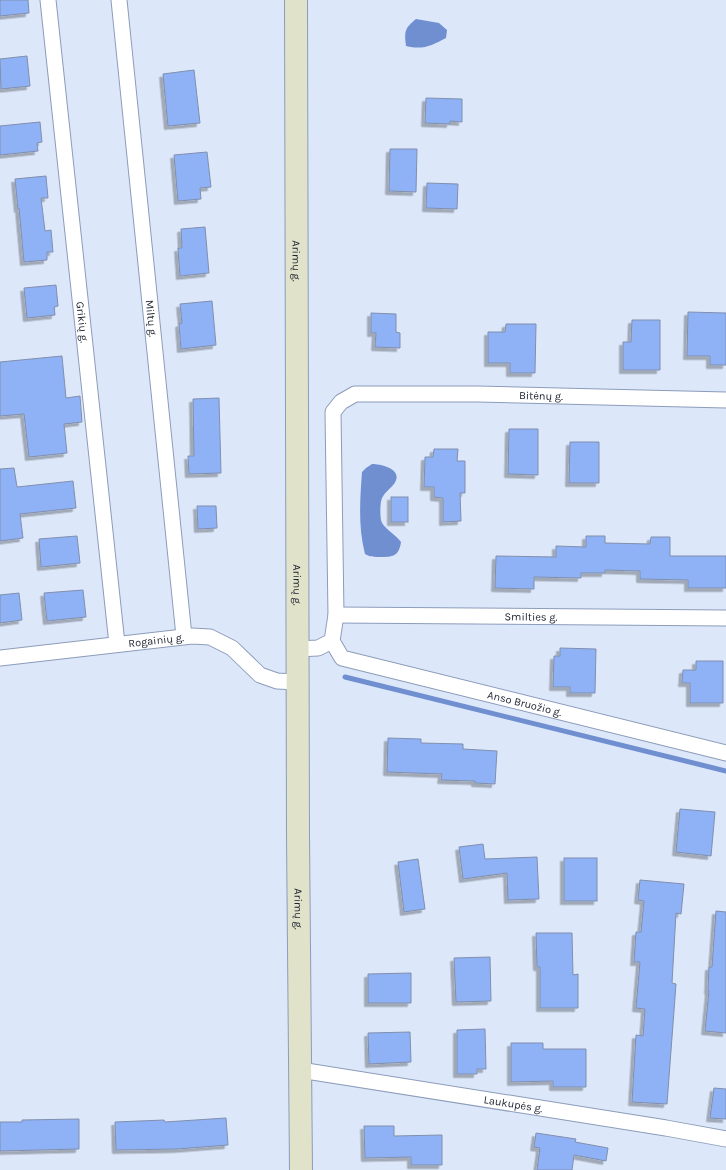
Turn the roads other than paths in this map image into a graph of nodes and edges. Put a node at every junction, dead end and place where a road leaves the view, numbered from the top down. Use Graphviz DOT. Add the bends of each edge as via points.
graph roads {
  1 [pos="48,0"];
  2 [pos="119,0"];
  3 [pos="296,0"];
  4 [pos="726,400"];
  5 [pos="336,615"];
  6 [pos="726,618"];
  7 [pos="184,636"];
  8 [pos="332,641"];
  9 [pos="117,644"];
  10 [pos="297,649"];
  11 [pos="0,658"];
  12 [pos="297,682"];
  13 [pos="726,753"];
  14 [pos="300,1070"];
  15 [pos="726,1139"];
  16 [pos="301,1170"];
  1 -- 9 [label="street, Grikių g."];
  2 -- 7 [label="street, Miltų g."];
  3 -- 10 [label="main road, Arimų g."];
  4 -- 5 [label="street, Bitėnų g." via="355,394 341,402 333,412"];
  5 -- 6 [label="street, Smilties g."];
  5 -- 8 [label="street"];
  7 -- 9 [label="street, Rogainių g."];
  7 -- 12 [label="street, Rogainių g." via="210,637 232,648 260,675 277,682"];
  8 -- 10 [label="street" via="318,648"];
  8 -- 13 [label="street, Anso Bruožio g." via="342,658"];
  9 -- 11 [label="street, Rogainių g."];
  10 -- 12 [label="main road, Arimų g."];
  12 -- 14 [label="main road, Arimų g."];
  14 -- 15 [label="street, Laukupės g."];
  14 -- 16 [label="main road, Arimų g."];
}
